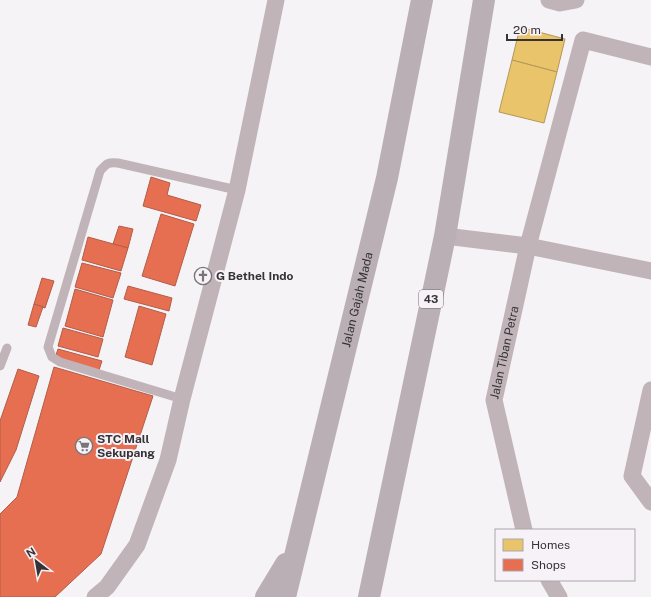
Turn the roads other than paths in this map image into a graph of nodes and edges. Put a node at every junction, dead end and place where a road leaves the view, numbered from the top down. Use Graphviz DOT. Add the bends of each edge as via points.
graph roads {
  1 [pos="276,0"];
  2 [pos="422,0"];
  3 [pos="484,0"];
  4 [pos="549,0"];
  5 [pos="576,0"];
  6 [pos="651,57"];
  7 [pos="237,190"];
  8 [pos="444,236"];
  9 [pos="528,246"];
  10 [pos="651,271"];
  11 [pos="7,348"];
  12 [pos="0,366"];
  13 [pos="651,390"];
  14 [pos="182,400"];
  15 [pos="632,476"];
  16 [pos="651,481"];
  17 [pos="651,502"];
  18 [pos="524,529"];
  19 [pos="297,548"];
  20 [pos="377,561"];
  21 [pos="550,581"];
  22 [pos="95,597"];
  23 [pos="266,597"];
  24 [pos="284,597"];
  25 [pos="369,597"];
  26 [pos="382,597"];
  27 [pos="559,597"];
  1 -- 7 [label="street"];
  2 -- 19 [label="highway, Jalan Gajah Mada" via="387,178"];
  3 -- 8 [label="highway, 43"];
  4 -- 5 [label="street" via="560,3"];
  6 -- 9 [label="street, Jalan Tiban Petra" via="583,40"];
  7 -- 14 [label="street"];
  7 -- 14 [label="lane" via="118,163 105,165 100,171 48,347 52,357 60,362"];
  8 -- 9 [label="street"];
  8 -- 20 [label="highway, 43"];
  9 -- 10 [label="street"];
  9 -- 18 [label="street, Jalan Tiban Petra" via="494,400"];
  11 -- 12 [label="lane"];
  13 -- 15 [label="street"];
  14 -- 22 [label="street" via="168,460 137,546 107,587"];
  15 -- 16 [label="street"];
  15 -- 17 [label="street"];
  19 -- 23 [label="highway"];
  19 -- 24 [label="highway, Jalan Gajah Mada"];
  20 -- 25 [label="highway, 43"];
  20 -- 26 [label="highway"];
  21 -- 27 [label="street"];
}
